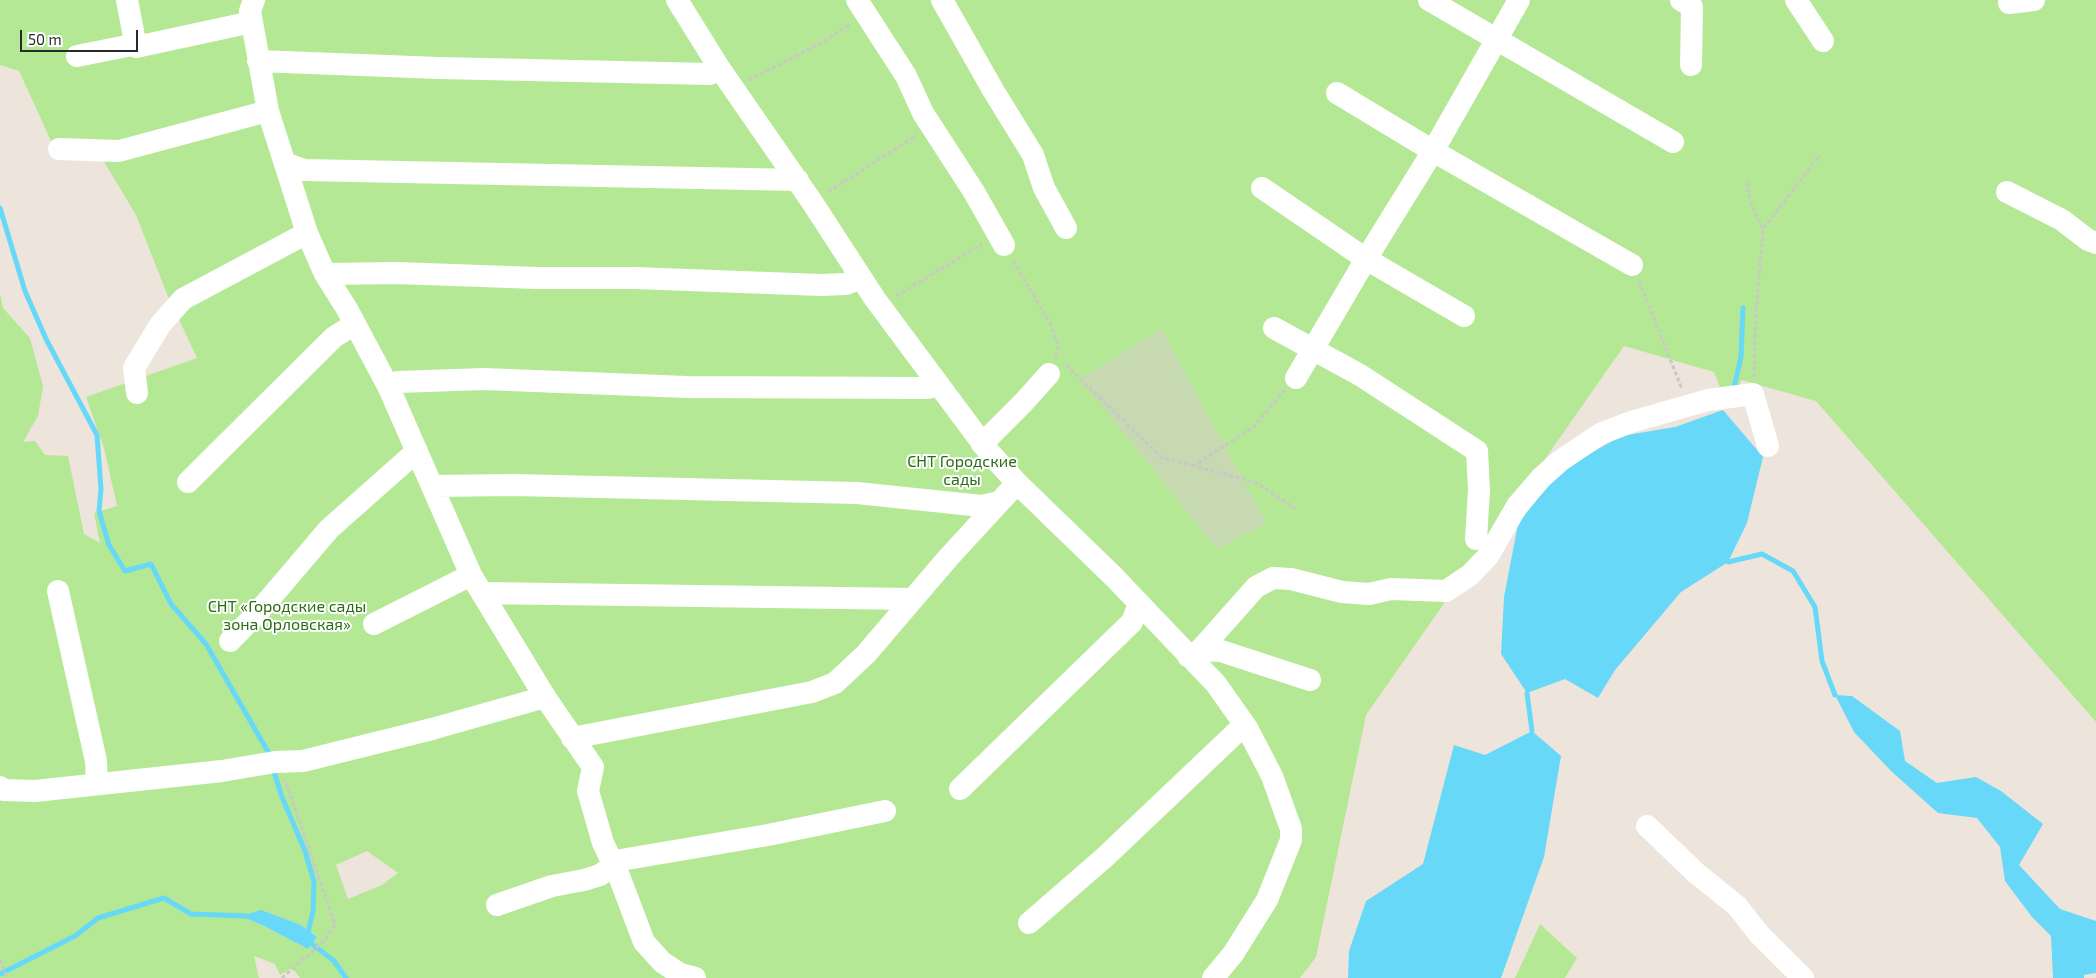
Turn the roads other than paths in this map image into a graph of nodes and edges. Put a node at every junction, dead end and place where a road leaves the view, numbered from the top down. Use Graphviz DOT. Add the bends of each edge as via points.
graph roads {
  1 [pos="126,0"];
  2 [pos="677,0"];
  3 [pos="942,0"];
  4 [pos="1429,0"];
  5 [pos="1519,0"];
  6 [pos="1681,0"];
  7 [pos="1796,0"];
  8 [pos="2034,0"];
  9 [pos="2009,3"];
  10 [pos="862,7"];
  11 [pos="253,11"];
  12 [pos="1497,38"];
  13 [pos="1823,41"];
  14 [pos="136,46"];
  15 [pos="76,56"];
  16 [pos="258,61"];
  17 [pos="1691,65"];
  18 [pos="720,69"];
  19 [pos="1337,92"];
  20 [pos="268,111"];
  21 [pos="1672,142"];
  22 [pos="59,149"];
  23 [pos="1433,151"];
  24 [pos="286,163"];
  25 [pos="798,180"];
  26 [pos="1262,188"];
  27 [pos="2007,192"];
  28 [pos="1066,228"];
  29 [pos="307,233"];
  30 [pos="1001,240"];
  31 [pos="2096,243"];
  32 [pos="1366,259"];
  33 [pos="1632,265"];
  34 [pos="325,274"];
  35 [pos="861,278"];
  36 [pos="1464,316"];
  37 [pos="355,324"];
  38 [pos="1274,328"];
  39 [pos="1312,350"];
  40 [pos="1052,364"];
  41 [pos="1296,378"];
  42 [pos="939,385"];
  43 [pos="389,388"];
  44 [pos="136,393"];
  45 [pos="982,444"];
  46 [pos="1768,446"];
  47 [pos="417,451"];
  48 [pos="188,482"];
  49 [pos="1017,483"];
  50 [pos="432,486"];
  51 [pos="999,502"];
  52 [pos="1476,540"];
  53 [pos="477,584"];
  54 [pos="58,591"];
  55 [pos="913,599"];
  56 [pos="1139,604"];
  57 [pos="374,624"];
  58 [pos="230,641"];
  59 [pos="1194,653"];
  60 [pos="1310,680"];
  61 [pos="545,697"];
  62 [pos="1244,725"];
  63 [pos="572,738"];
  64 [pos="97,783"];
  65 [pos="0,788"];
  66 [pos="960,789"];
  67 [pos="885,811"];
  68 [pos="1647,826"];
  69 [pos="614,866"];
  70 [pos="497,905"];
  71 [pos="1029,924"];
  72 [pos="695,978"];
  73 [pos="1213,978"];
  74 [pos="1804,978"];
  1 -- 14 [label="street"];
  2 -- 18 [label="street"];
  3 -- 28 [label="street" via="1033,156 1044,188"];
  4 -- 12 [label="street"];
  5 -- 12 [label="street"];
  6 -- 17 [label="street" via="1692,7"];
  7 -- 13 [label="street"];
  8 -- 9 [label="street"];
  10 -- 30 [label="street"];
  11 -- 14 [label="street"];
  11 -- 16 [label="street"];
  12 -- 21 [label="street"];
  12 -- 23 [label="street"];
  14 -- 15 [label="street"];
  16 -- 18 [label="street" via="700,74"];
  16 -- 20 [label="street"];
  18 -- 25 [label="street"];
  19 -- 23 [label="street"];
  20 -- 22 [label="street" via="119,151"];
  20 -- 24 [label="street"];
  23 -- 32 [label="street"];
  23 -- 33 [label="street"];
  24 -- 25 [label="street" via="304,170"];
  24 -- 29 [label="street"];
  25 -- 35 [label="street"];
  26 -- 32 [label="street"];
  27 -- 31 [label="street" via="2062,220"];
  29 -- 34 [label="street"];
  29 -- 44 [label="street" via="183,299 160,325 134,368"];
  32 -- 36 [label="street"];
  32 -- 39 [label="street"];
  34 -- 35 [label="street" via="635,278 821,285 846,284"];
  34 -- 37 [label="street"];
  35 -- 42 [label="street"];
  37 -- 43 [label="street"];
  37 -- 48 [label="street" via="334,338"];
  38 -- 39 [label="street"];
  39 -- 41 [label="street"];
  39 -- 52 [label="street" via="1360,375 1477,451"];
  40 -- 45 [label="street" via="1023,403"];
  42 -- 43 [label="street" via="928,388 725,388 484,379 398,382"];
  42 -- 45 [label="street"];
  43 -- 47 [label="street"];
  45 -- 49 [label="street"];
  46 -- 59 [label="street" via="1753,394 1708,400 1631,422 1600,434 1541,478 1517,506 1488,556 1470,575 1446,591 1391,589 1369,594 1342,592 1291,579 1272,578 1256,587"];
  47 -- 50 [label="street"];
  47 -- 58 [label="street" via="329,528"];
  49 -- 51 [label="street"];
  49 -- 56 [label="street"];
  50 -- 51 [label="street" via="857,493 982,506"];
  50 -- 53 [label="street"];
  51 -- 55 [label="street"];
  53 -- 55 [label="street"];
  53 -- 57 [label="street"];
  53 -- 61 [label="street"];
  54 -- 64 [label="street" via="96,761"];
  55 -- 63 [label="street" via="866,654 835,683 812,692"];
  56 -- 59 [label="street"];
  56 -- 66 [label="street" via="1132,622"];
  59 -- 60 [label="street" via="1221,651"];
  59 -- 62 [label="street"];
  61 -- 63 [label="street"];
  61 -- 64 [label="street" via="312,759"];
  62 -- 71 [label="street"];
  62 -- 73 [label="street" via="1272,776 1291,829 1291,840 1268,900 1234,954"];
  63 -- 69 [label="street" via="593,768 588,791 603,843"];
  64 -- 65 [label="street" via="35,791"];
  67 -- 69 [label="street" via="621,860"];
  68 -- 74 [label="street" via="1696,873 1737,906 1759,934"];
  69 -- 70 [label="street" via="600,875 552,886"];
  69 -- 72 [label="street" via="644,942 662,962 680,974"];
}
